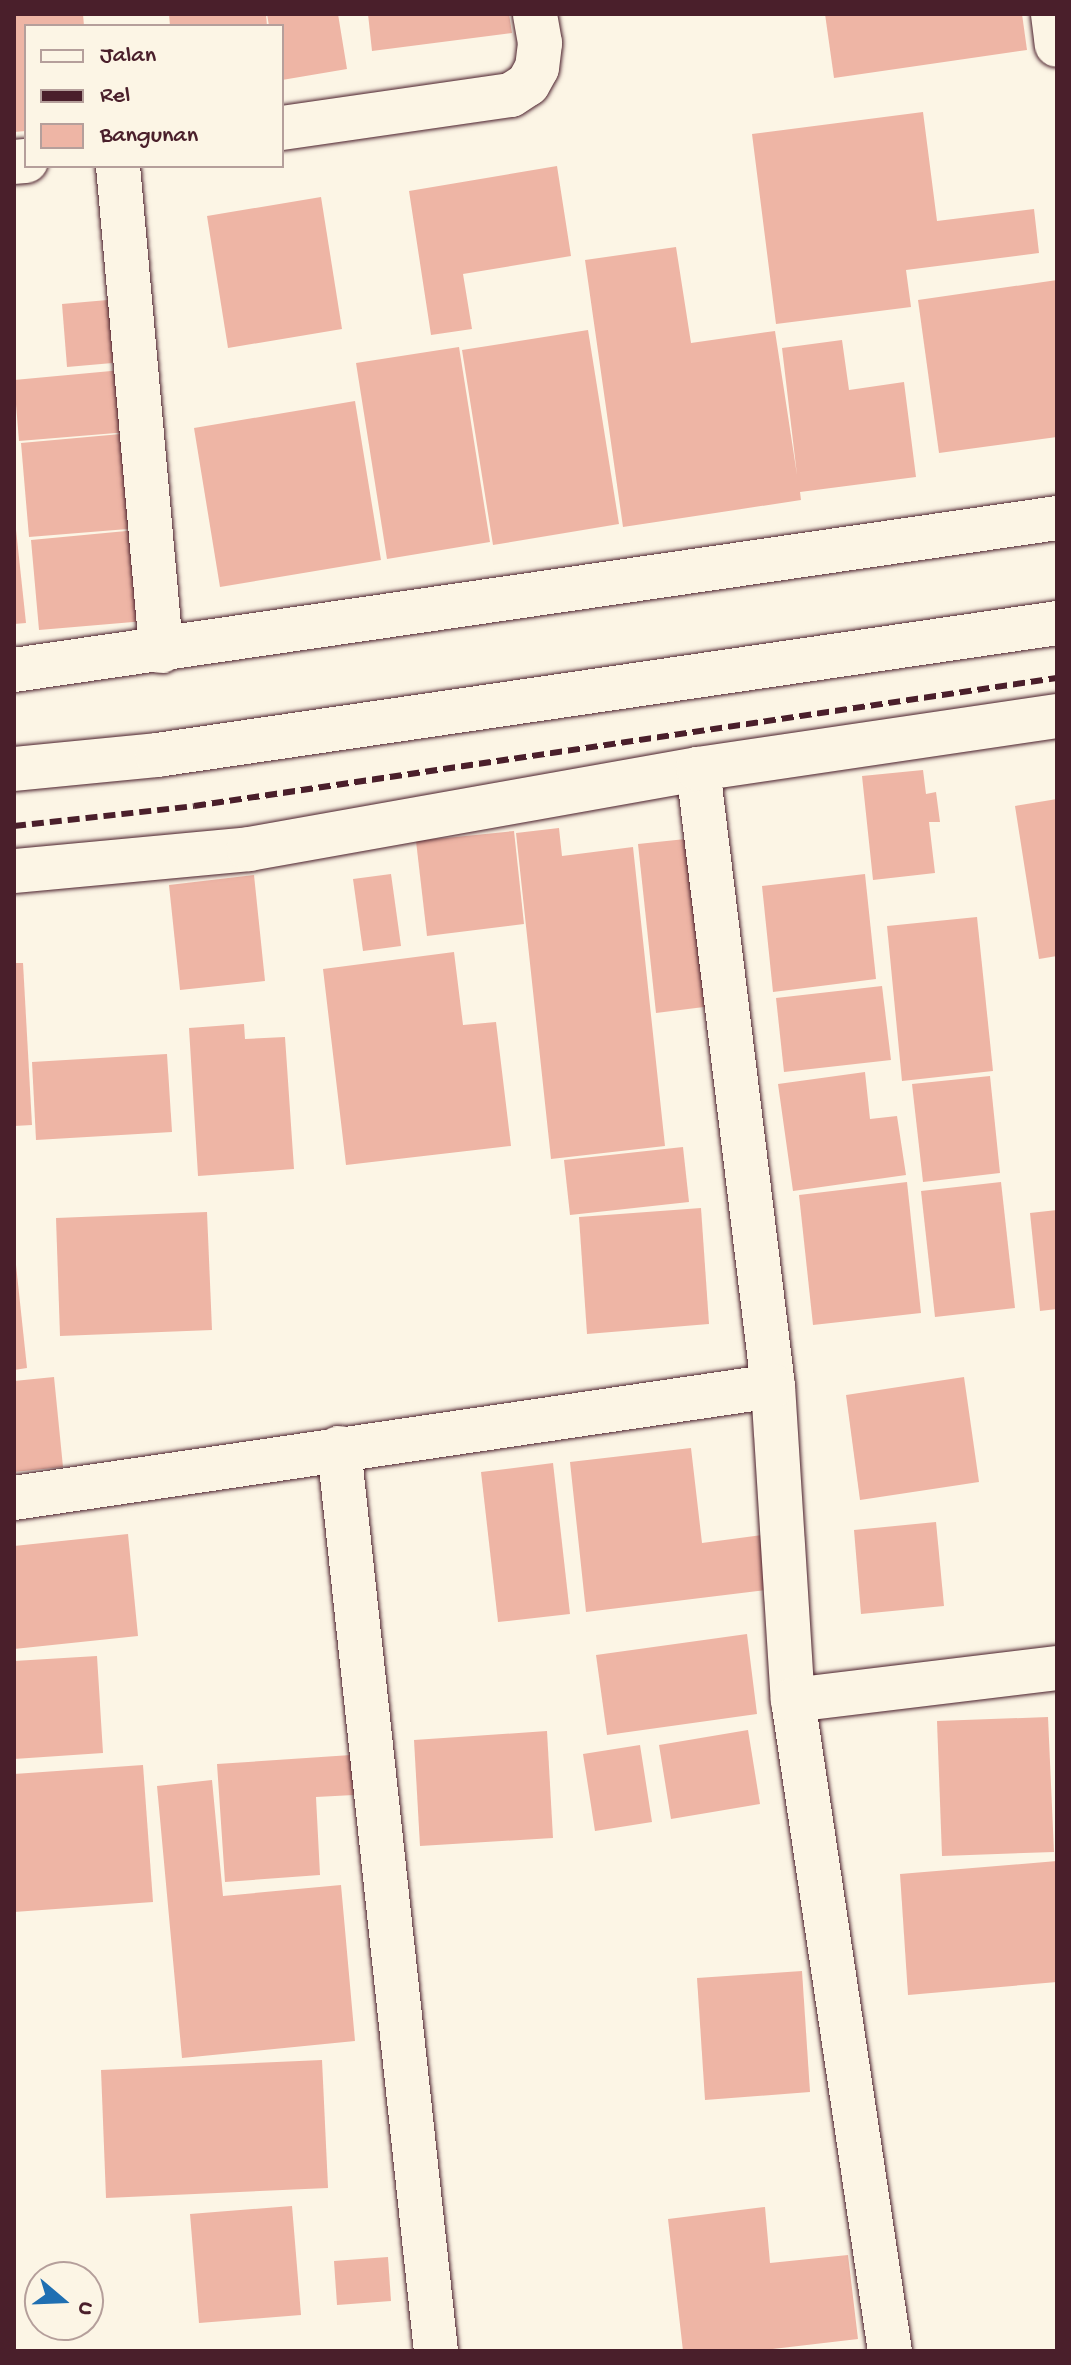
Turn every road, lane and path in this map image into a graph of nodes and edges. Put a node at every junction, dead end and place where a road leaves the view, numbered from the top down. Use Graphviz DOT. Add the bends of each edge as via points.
graph roads {
  1 [pos="535,14"];
  2 [pos="1053,14"];
  3 [pos="1057,45"];
  4 [pos="284,128"];
  5 [pos="118,168"];
  6 [pos="1057,518"];
  7 [pos="1057,623"];
  8 [pos="161,651"];
  9 [pos="14,670"];
  10 [pos="1057,716"];
  11 [pos="14,769"];
  12 [pos="698,769"];
  13 [pos="14,871"];
  14 [pos="773,1386"];
  15 [pos="339,1448"];
  16 [pos="14,1498"];
  17 [pos="1057,1668"];
  18 [pos="793,1700"];
  19 [pos="436,2351"];
  20 [pos="890,2351"];
  1 -- 4 [label="main road" via="537,68 528,84 511,95"];
  2 -- 3 [label="main road"];
  5 -- 8 [label="main road"];
  6 -- 8 [label="main road"];
  7 -- 11 [label="main road" via="157,755"];
  8 -- 9 [label="main road"];
  10 -- 12 [label="main road"];
  12 -- 13 [label="main road" via="249,849"];
  12 -- 14 [label="main road"];
  14 -- 15 [label="main road"];
  14 -- 18 [label="main road"];
  15 -- 16 [label="main road"];
  15 -- 19 [label="main road"];
  17 -- 18 [label="main road"];
  18 -- 20 [label="main road"];
}
